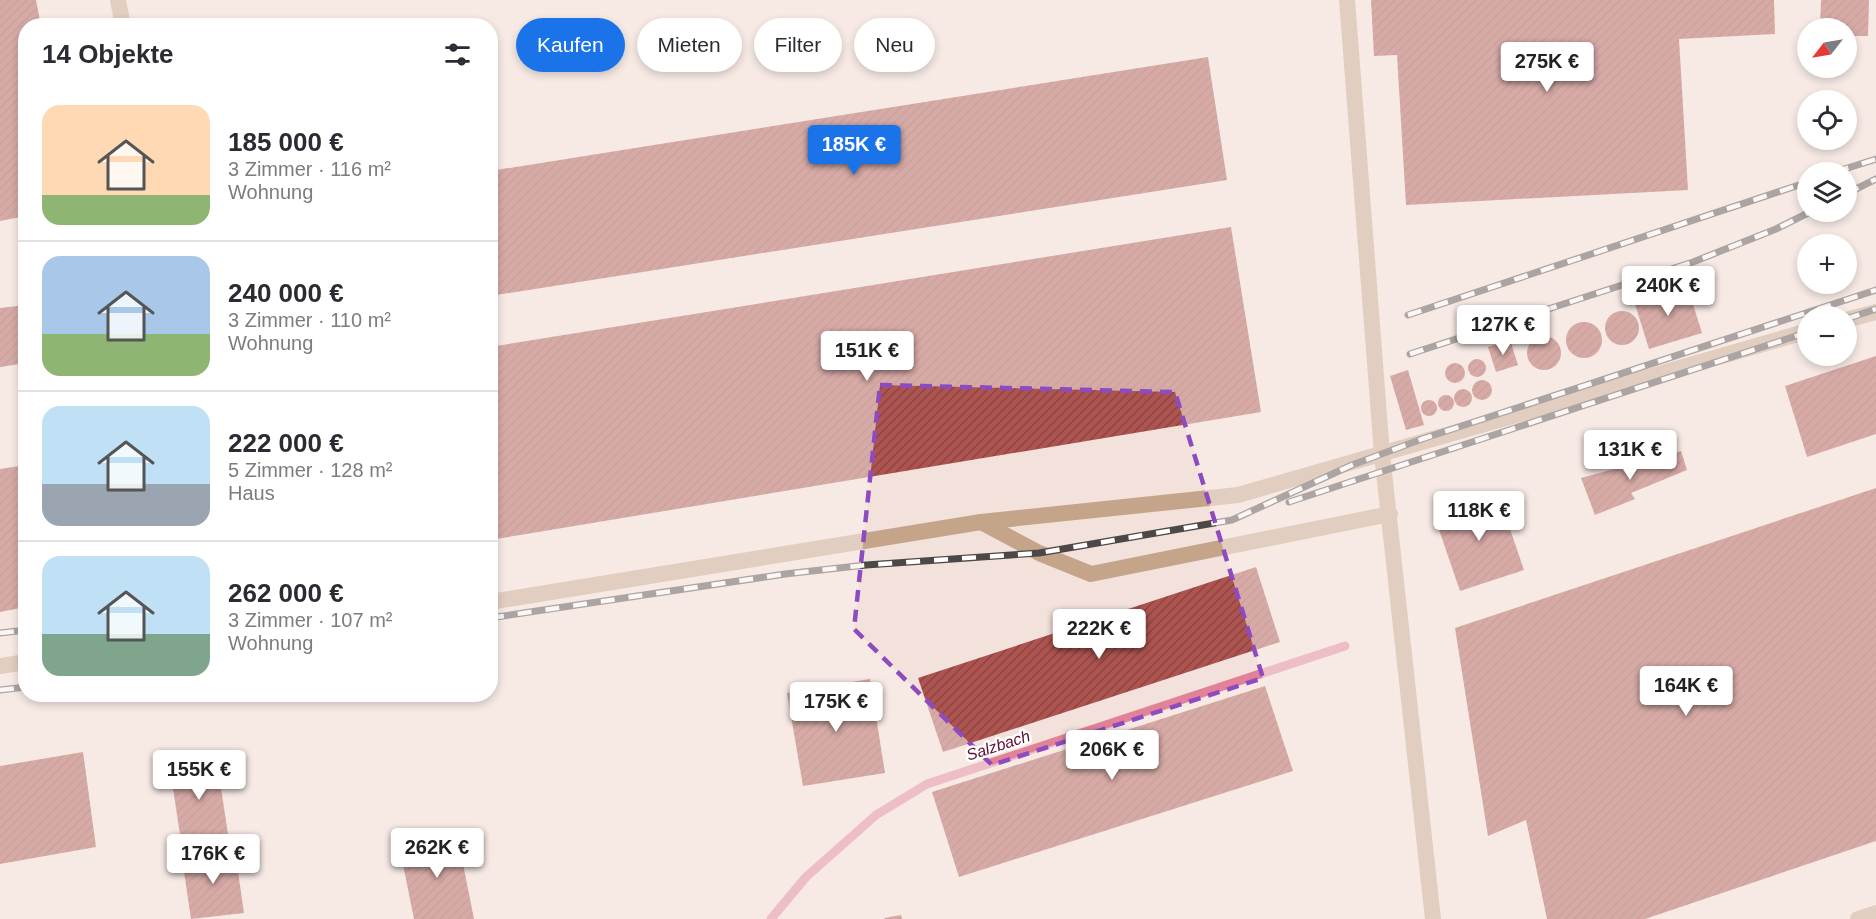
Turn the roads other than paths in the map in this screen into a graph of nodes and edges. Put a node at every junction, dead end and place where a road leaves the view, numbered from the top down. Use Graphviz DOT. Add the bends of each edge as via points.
graph roads {
  1 [pos="118,0"];
  2 [pos="1347,0"];
  3 [pos="121,18"];
  4 [pos="1876,312"];
  5 [pos="1857,318"];
  6 [pos="1797,335"];
  7 [pos="1382,454"];
  8 [pos="1389,514"];
  9 [pos="981,522"];
  10 [pos="498,601"];
  11 [pos="18,663"];
  12 [pos="0,666"];
  13 [pos="1876,913"];
  14 [pos="1433,919"];
  15 [pos="1858,919"];
  1 -- 3 [label="lane"];
  2 -- 7 [label="lane"];
  4 -- 5 [label="lane"];
  6 -- 7 [label="lane"];
  7 -- 8 [label="lane"];
  7 -- 9 [label="lane" via="1238,495"];
  8 -- 9 [label="lane" via="1091,574 1039,553"];
  8 -- 14 [label="lane"];
  9 -- 10 [label="lane"];
  11 -- 12 [label="lane"];
  13 -- 15 [label="lane"];
}
